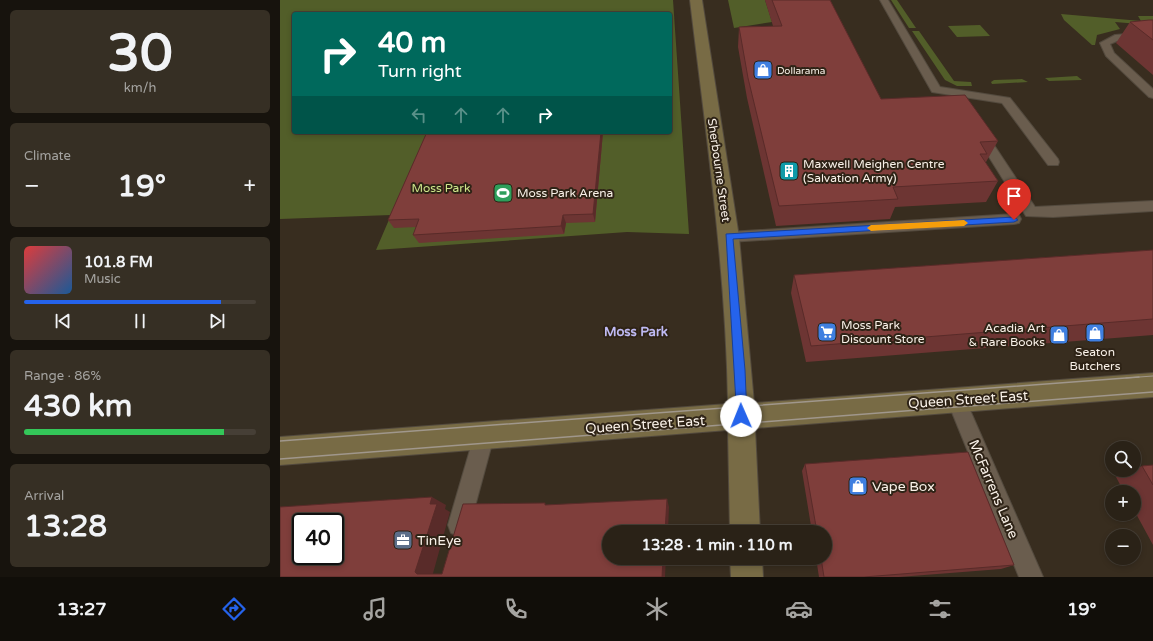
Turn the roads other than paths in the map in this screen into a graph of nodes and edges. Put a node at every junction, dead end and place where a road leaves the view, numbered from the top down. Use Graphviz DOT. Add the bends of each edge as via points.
graph roads {
  1 [pos="696,0"];
  2 [pos="884,0"];
  3 [pos="1153,35"];
  4 [pos="1153,95"];
  5 [pos="972,122"];
  6 [pos="1053,162"];
  7 [pos="1153,206"];
  8 [pos="1014,220"];
  9 [pos="729,237"];
  10 [pos="1153,385"];
  11 [pos="956,400"];
  12 [pos="741,416"];
  13 [pos="484,436"];
  14 [pos="280,451"];
  15 [pos="745,525"];
  16 [pos="453,547"];
  17 [pos="746,565"];
  18 [pos="747,577"];
  19 [pos="1031,577"];
  1 -- 9 [label="street, Sherbourne Street"];
  2 -- 6 [label="lane" via="936,90 1006,100"];
  3 -- 4 [label="lane" via="1115,38 1105,43 1110,54"];
  5 -- 7 [label="lane" via="1031,212"];
  8 -- 9 [label="lane"];
  9 -- 12 [label="street, Sherbourne Street" via="740,370"];
  10 -- 11 [label="street, Queen Street East"];
  11 -- 12 [label="street, Queen Street East"];
  11 -- 19 [label="lane, McFarrens Lane"];
  12 -- 13 [label="street, Queen Street East"];
  12 -- 15 [label="street, Sherbourne Street"];
  13 -- 14 [label="street, Queen Street East"];
  13 -- 16 [label="lane"];
  17 -- 18 [label="street"];
}
